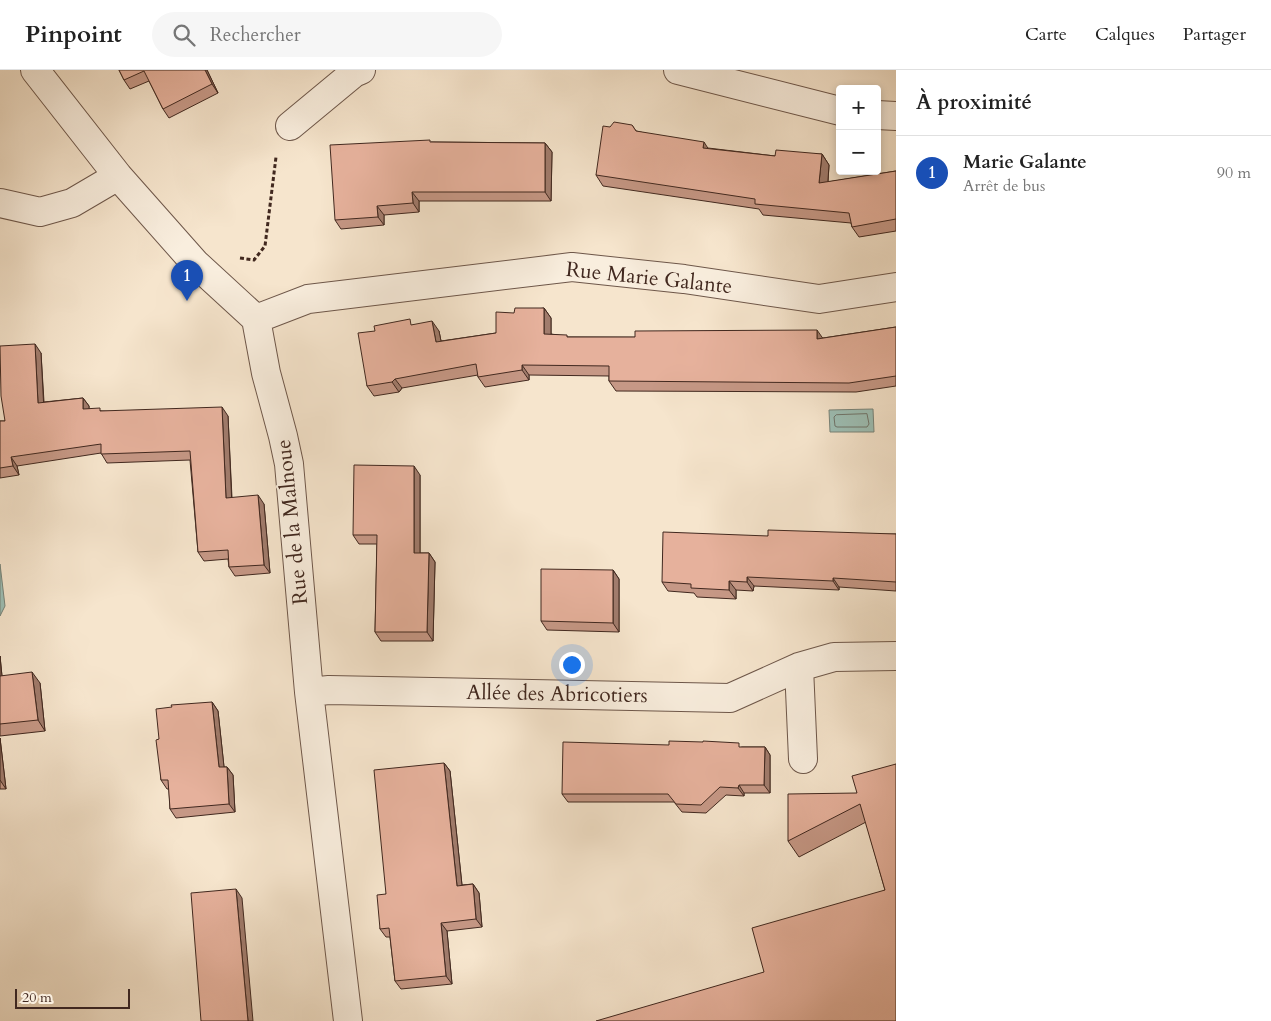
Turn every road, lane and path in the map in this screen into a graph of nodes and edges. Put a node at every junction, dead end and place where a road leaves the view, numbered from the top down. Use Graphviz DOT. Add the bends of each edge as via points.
graph roads {
  1 [pos="34,70"];
  2 [pos="360,70"];
  3 [pos="678,70"];
  4 [pos="836,110"];
  5 [pos="881,115"];
  6 [pos="896,116"];
  7 [pos="290,126"];
  8 [pos="118,176"];
  9 [pos="0,203"];
  10 [pos="195,263"];
  11 [pos="896,287"];
  12 [pos="256,318"];
  13 [pos="896,656"];
  14 [pos="799,667"];
  15 [pos="309,692"];
  16 [pos="803,759"];
  17 [pos="348,1021"];
  1 -- 8 [label="street"];
  2 -- 7 [label="street"];
  3 -- 4 [label="street"];
  5 -- 6 [label="street"];
  7 -- 10 [label="path" via="275,160 265,246 254,260 237,257 216,247"];
  8 -- 9 [label="street" via="72,204 40,212"];
  8 -- 10 [label="street"];
  10 -- 12 [label="street"];
  11 -- 12 [label="street, Rue Marie Galante" via="819,299 572,267 308,299"];
  12 -- 15 [label="street, Rue de la Malnoue" via="289,464"];
  13 -- 14 [label="street, Allée des Abricotiers" via="834,657"];
  14 -- 15 [label="street, Allée des Abricotiers" via="730,698"];
  14 -- 16 [label="street"];
  15 -- 17 [label="street, Rue de la Malnoue"];
}
